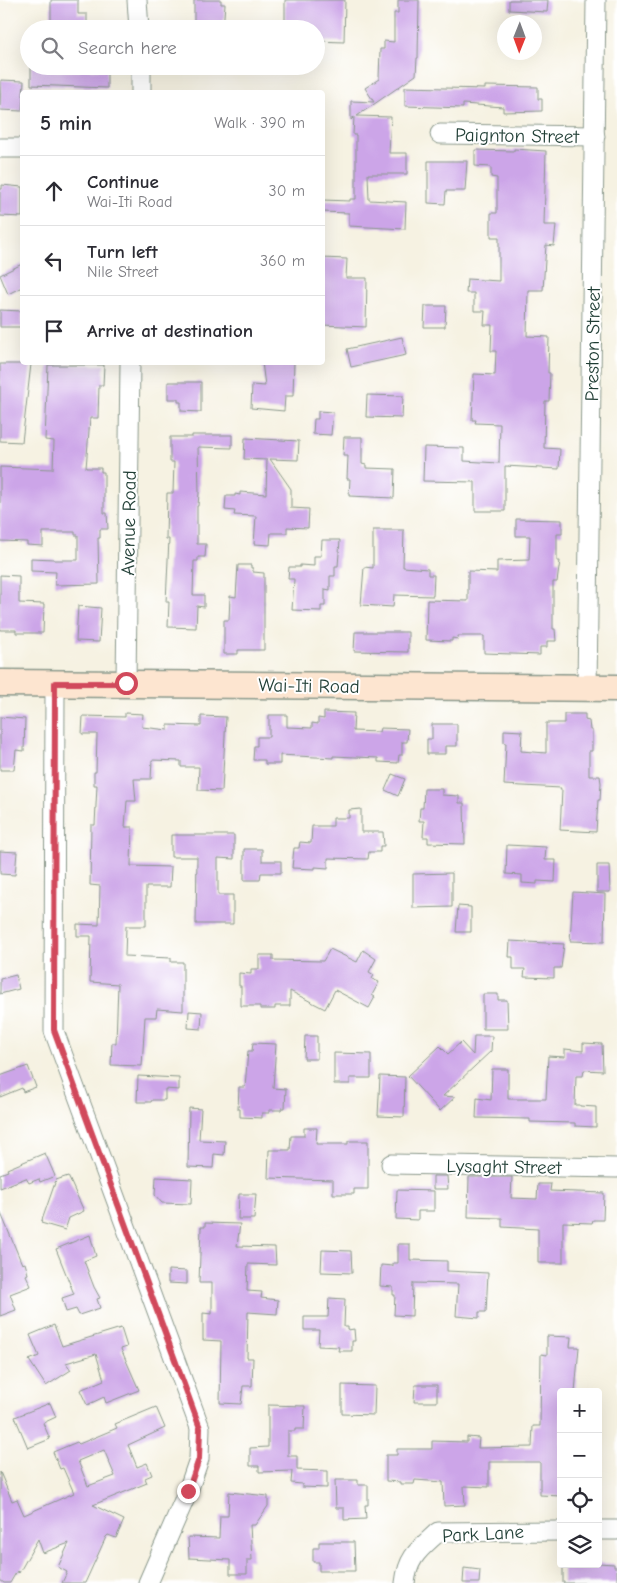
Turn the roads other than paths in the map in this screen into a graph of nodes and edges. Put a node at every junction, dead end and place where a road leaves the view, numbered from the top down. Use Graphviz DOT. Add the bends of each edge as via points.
graph roads {
  1 [pos="137,0"];
  2 [pos="596,0"];
  3 [pos="138,20"];
  4 [pos="141,75"];
  5 [pos="141,90"];
  6 [pos="440,134"];
  7 [pos="595,136"];
  8 [pos="0,148"];
  9 [pos="20,148"];
  10 [pos="130,365"];
  11 [pos="0,683"];
  12 [pos="55,683"];
  13 [pos="126,683"];
  14 [pos="588,688"];
  15 [pos="617,688"];
  16 [pos="391,1164"];
  17 [pos="617,1168"];
  18 [pos="602,1530"];
  19 [pos="617,1530"];
  20 [pos="557,1531"];
  21 [pos="148,1583"];
  22 [pos="405,1583"];
  1 -- 3 [label="street"];
  2 -- 7 [label="street, Preston Street"];
  4 -- 5 [label="street"];
  6 -- 7 [label="street, Paignton Street"];
  7 -- 14 [label="street, Preston Street"];
  8 -- 9 [label="street"];
  10 -- 13 [label="street, Avenue Road"];
  11 -- 12 [label="main road, Wai-Iti Road"];
  12 -- 13 [label="main road, Wai-Iti Road"];
  12 -- 21 [label="street" via="54,1030 200,1428 199,1459"];
  13 -- 14 [label="main road, Wai-Iti Road"];
  14 -- 15 [label="main road, Wai-Iti Road"];
  16 -- 17 [label="street, Lysaght Street"];
  18 -- 19 [label="street"];
  20 -- 22 [label="street, Park Lane" via="438,1532 412,1557"];
}
